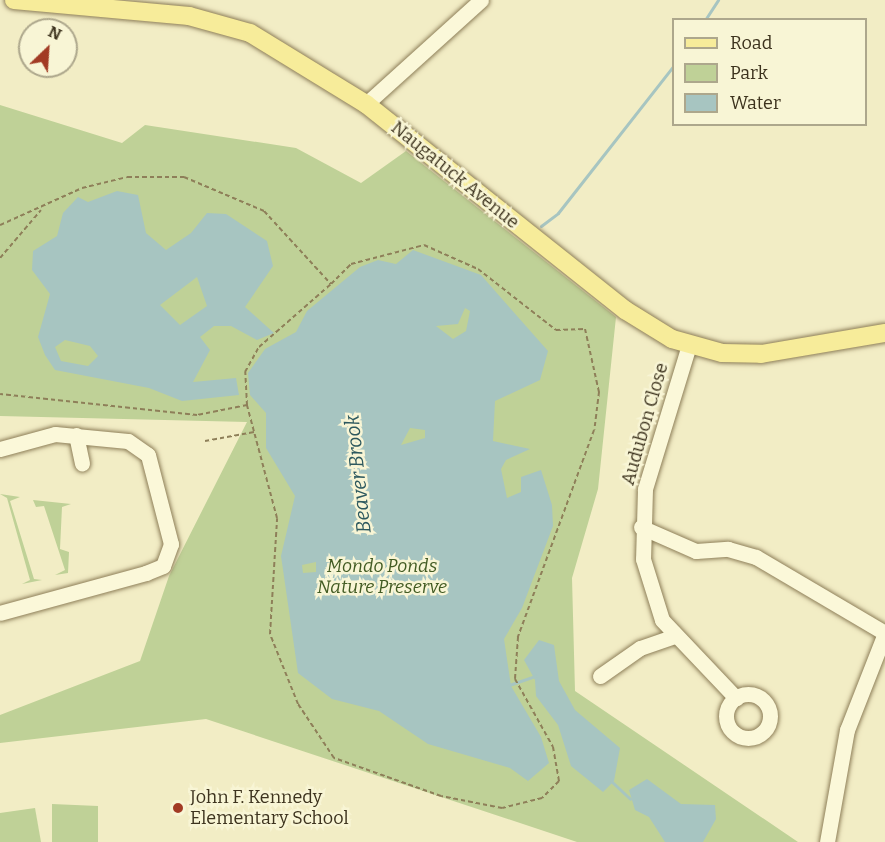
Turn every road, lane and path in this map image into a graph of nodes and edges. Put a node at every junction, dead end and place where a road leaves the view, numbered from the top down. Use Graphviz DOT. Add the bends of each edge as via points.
graph roads {
  1 [pos="14,0"];
  2 [pos="481,0"];
  3 [pos="60,4"];
  4 [pos="366,104"];
  5 [pos="41,210"];
  6 [pos="0,225"];
  7 [pos="0,258"];
  8 [pos="331,284"];
  9 [pos="885,333"];
  10 [pos="689,345"];
  11 [pos="0,394"];
  12 [pos="247,405"];
  13 [pos="254,432"];
  14 [pos="76,435"];
  15 [pos="205,441"];
  16 [pos="0,449"];
  17 [pos="82,463"];
  18 [pos="641,527"];
  19 [pos="0,613"];
  20 [pos="885,633"];
  21 [pos="674,636"];
  22 [pos="600,676"];
  23 [pos="736,698"];
  24 [pos="827,842"];
  1 -- 3 [label="main road, Naugatuck Avenue"];
  2 -- 4 [label="street"];
  3 -- 4 [label="main road, Naugatuck Avenue" via="227,24 296,57"];
  4 -- 10 [label="main road, Naugatuck Avenue" via="625,310"];
  5 -- 6 [label="path" via="12,217"];
  5 -- 7 [label="path"];
  5 -- 8 [label="path" via="56,196 127,177 184,177 264,211"];
  8 -- 12 [label="path" via="259,347 245,372"];
  8 -- 13 [label="path" via="351,264 424,245 477,269 556,330 585,329 591,339 599,392 594,430 518,638 514,679 553,747 559,781 542,798 492,806 441,796 334,758 298,704 270,634 277,518"];
  9 -- 10 [label="main road, Naugatuck Avenue" via="761,354"];
  10 -- 18 [label="street, Audubon Close" via="649,472"];
  11 -- 12 [label="path" via="197,415"];
  12 -- 13 [label="path"];
  13 -- 15 [label="path"];
  14 -- 16 [label="street" via="55,434"];
  14 -- 17 [label="street"];
  14 -- 19 [label="street" via="117,437 148,455 171,544 168,556 163,566 146,573"];
  18 -- 20 [label="street" via="696,551 728,549 756,557"];
  18 -- 21 [label="street, Audubon Close" via="653,604"];
  20 -- 24 [label="street" via="847,730"];
  21 -- 22 [label="street" via="640,648"];
  21 -- 23 [label="street, Audubon Close"];
}
